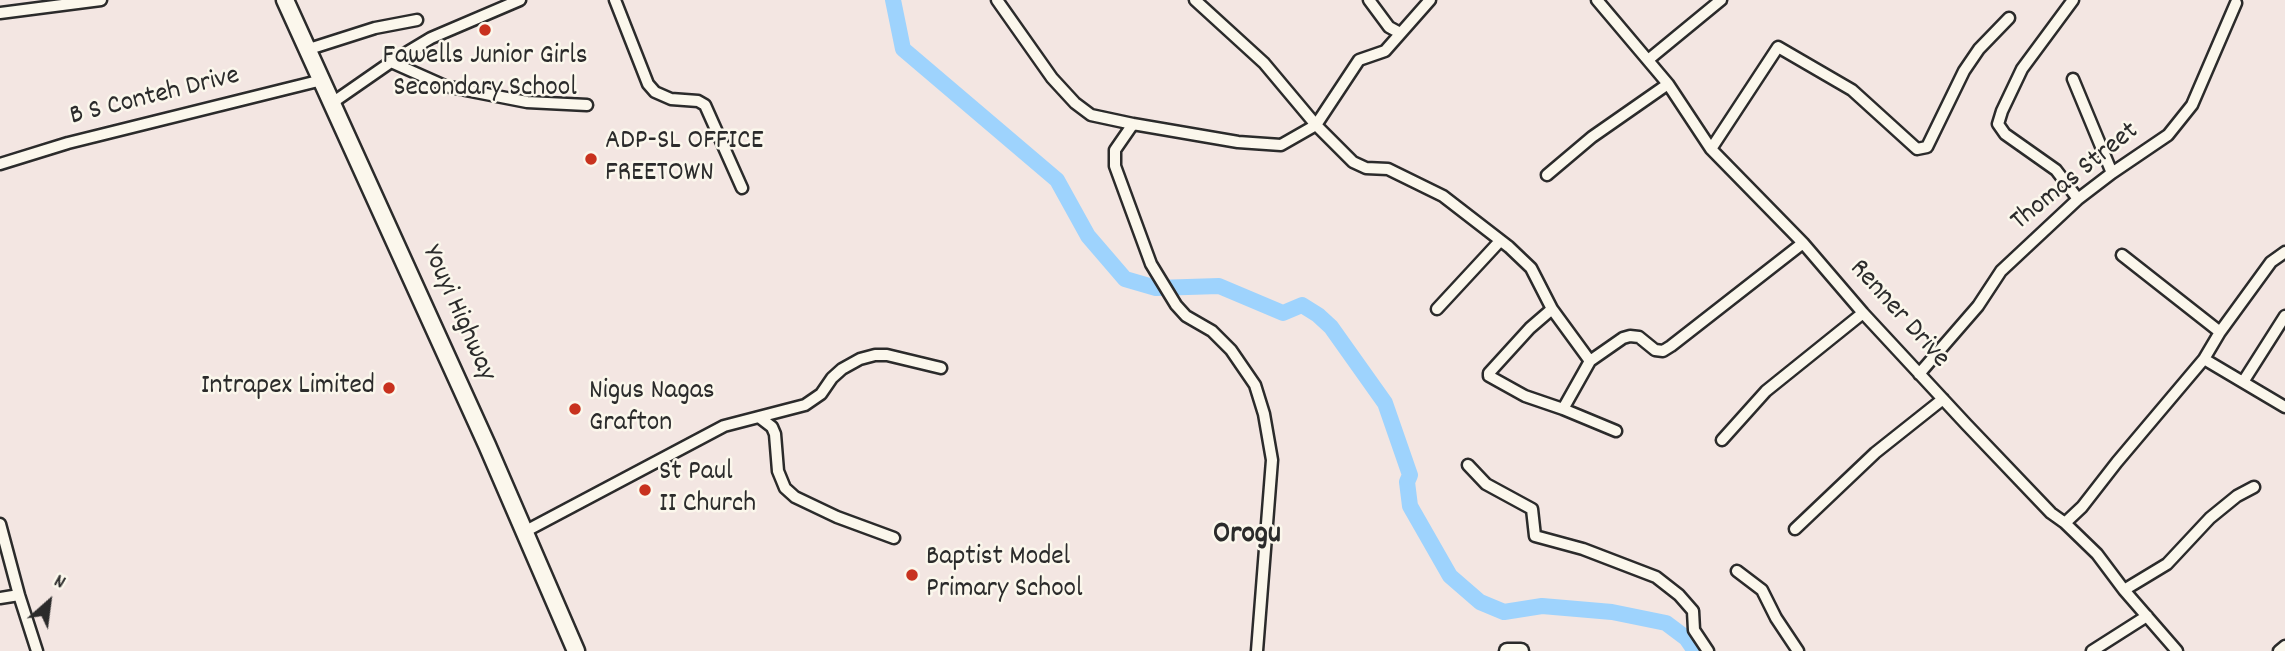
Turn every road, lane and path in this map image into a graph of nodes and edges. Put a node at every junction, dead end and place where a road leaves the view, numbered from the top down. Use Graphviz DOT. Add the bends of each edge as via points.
graph roads {
  1 [pos="101,0"];
  2 [pos="285,0"];
  3 [pos="490,0"];
  4 [pos="520,0"];
  5 [pos="615,0"];
  6 [pos="997,0"];
  7 [pos="1195,0"];
  8 [pos="1369,0"];
  9 [pos="1430,0"];
  10 [pos="1597,0"];
  11 [pos="1721,0"];
  12 [pos="2073,0"];
  13 [pos="70,1"];
  14 [pos="2236,3"];
  15 [pos="495,11"];
  16 [pos="0,13"];
  17 [pos="2009,18"];
  18 [pos="417,20"];
  19 [pos="1400,33"];
  20 [pos="306,50"];
  21 [pos="1648,60"];
  22 [pos="391,62"];
  23 [pos="2073,79"];
  24 [pos="322,80"];
  25 [pos="1668,84"];
  26 [pos="332,103"];
  27 [pos="587,105"];
  28 [pos="1133,124"];
  29 [pos="1316,125"];
  30 [pos="1711,149"];
  31 [pos="0,164"];
  32 [pos="2112,173"];
  33 [pos="1547,175"];
  34 [pos="743,188"];
  35 [pos="2078,199"];
  36 [pos="1500,241"];
  37 [pos="1803,243"];
  38 [pos="2285,252"];
  39 [pos="2122,255"];
  40 [pos="1437,309"];
  41 [pos="1552,309"];
  42 [pos="1863,313"];
  43 [pos="2285,316"];
  44 [pos="2220,332"];
  45 [pos="2204,359"];
  46 [pos="1590,362"];
  47 [pos="941,368"];
  48 [pos="1919,374"];
  49 [pos="2243,382"];
  50 [pos="1943,399"];
  51 [pos="2285,408"];
  52 [pos="1563,409"];
  53 [pos="759,417"];
  54 [pos="1616,431"];
  55 [pos="1722,440"];
  56 [pos="1468,465"];
  57 [pos="2254,487"];
  58 [pos="2066,523"];
  59 [pos="0,524"];
  60 [pos="1795,529"];
  61 [pos="524,532"];
  62 [pos="894,538"];
  63 [pos="1737,571"];
  64 [pos="2124,590"];
  65 [pos="19,595"];
  66 [pos="0,598"];
  67 [pos="2147,616"];
  68 [pos="2285,646"];
  69 [pos="37,651"];
  70 [pos="576,651"];
  71 [pos="1256,651"];
  72 [pos="1507,651"];
  73 [pos="1521,651"];
  74 [pos="1708,651"];
  75 [pos="1798,651"];
  76 [pos="2092,651"];
  77 [pos="2177,651"];
  78 [pos="2279,651"];
  1 -- 13 [label="street"];
  2 -- 20 [label="main road, Youyi Highway"];
  3 -- 15 [label="street"];
  4 -- 15 [label="street"];
  5 -- 34 [label="street" via="648,84 671,99 705,105"];
  6 -- 28 [label="street" via="1075,103 1091,115"];
  7 -- 29 [label="street" via="1264,64"];
  8 -- 19 [label="street" via="1389,27"];
  9 -- 19 [label="street"];
  10 -- 21 [label="street, Renner Drive"];
  11 -- 21 [label="street"];
  12 -- 35 [label="street" via="2022,69 1998,124 2056,170"];
  13 -- 16 [label="street"];
  14 -- 32 [label="street, Thomas Street" via="2192,105 2168,135"];
  15 -- 22 [label="street" via="431,38"];
  17 -- 30 [label="street" via="1964,71 1927,147 1917,149 1852,90 1778,47"];
  18 -- 20 [label="street"];
  19 -- 29 [label="street" via="1385,51 1359,60"];
  20 -- 24 [label="main road, Youyi Highway"];
  21 -- 25 [label="street, Renner Drive"];
  22 -- 26 [label="street"];
  22 -- 27 [label="street" via="445,86 527,102"];
  23 -- 32 [label="street"];
  24 -- 26 [label="main road, Youyi Highway"];
  24 -- 31 [label="street, B S Conteh Drive"];
  25 -- 30 [label="street, Renner Drive"];
  25 -- 33 [label="street"];
  26 -- 61 [label="main road, Youyi Highway"];
  28 -- 29 [label="street" via="1282,145"];
  28 -- 71 [label="street" via="1115,150 1115,166 1151,264 1186,316 1212,331 1231,350 1255,385 1264,414 1272,460"];
  29 -- 36 [label="street" via="1353,162 1388,169 1443,196"];
  30 -- 37 [label="street, Renner Drive"];
  32 -- 35 [label="street, Thomas Street"];
  35 -- 48 [label="street, Thomas Street" via="2001,271 1978,306"];
  36 -- 40 [label="street"];
  36 -- 41 [label="street" via="1531,268"];
  37 -- 42 [label="street, Renner Drive"];
  37 -- 46 [label="street" via="1663,351 1630,336"];
  38 -- 44 [label="street" via="2272,262"];
  39 -- 44 [label="street"];
  41 -- 46 [label="street"];
  41 -- 52 [label="street" via="1530,327 1489,376 1525,396"];
  42 -- 48 [label="street, Renner Drive"];
  42 -- 55 [label="street" via="1766,391"];
  43 -- 49 [label="street"];
  44 -- 45 [label="street"];
  45 -- 49 [label="street"];
  45 -- 58 [label="street"];
  46 -- 52 [label="street"];
  47 -- 53 [label="street" via="897,357 860,359 831,378 821,394 804,405"];
  48 -- 50 [label="street, Renner Drive"];
  49 -- 51 [label="street"];
  50 -- 58 [label="street, Renner Drive" via="2051,513"];
  50 -- 60 [label="street" via="1875,453"];
  52 -- 54 [label="street"];
  53 -- 61 [label="street" via="724,426"];
  53 -- 62 [label="street" via="775,434 778,471 785,488 837,517"];
  56 -- 74 [label="street" via="1486,484 1532,509 1535,536 1595,554 1664,583 1693,611 1694,630"];
  57 -- 64 [label="street" via="2210,518 2167,564"];
  58 -- 64 [label="street, Renner Drive"];
  59 -- 65 [label="street"];
  61 -- 70 [label="main road, Youyi Highway"];
  63 -- 75 [label="street" via="1762,590"];
  64 -- 67 [label="street, Renner Drive"];
  65 -- 66 [label="street"];
  65 -- 69 [label="street"];
  67 -- 76 [label="street"];
  67 -- 77 [label="street, Renner Drive"];
  68 -- 78 [label="street"];
  72 -- 73 [label="street"];
}
